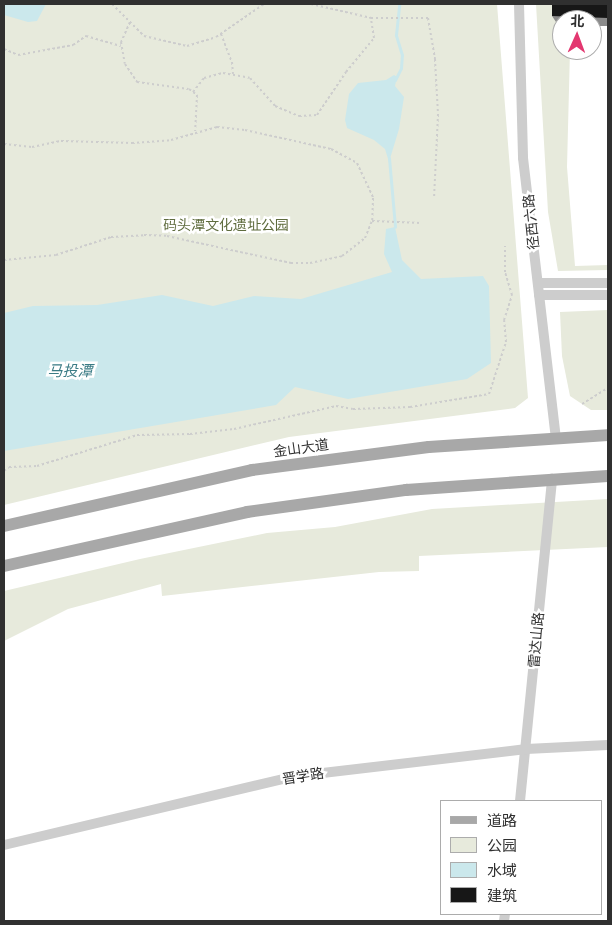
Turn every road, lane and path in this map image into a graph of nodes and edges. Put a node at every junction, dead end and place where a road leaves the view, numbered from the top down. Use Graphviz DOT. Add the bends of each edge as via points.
graph roads {
  1 [pos="112,4"];
  2 [pos="264,4"];
  3 [pos="311,4"];
  4 [pos="518,4"];
  5 [pos="371,18"];
  6 [pos="130,22"];
  7 [pos="220,34"];
  8 [pos="122,46"];
  9 [pos="4,49"];
  10 [pos="233,75"];
  11 [pos="193,92"];
  12 [pos="195,131"];
  13 [pos="4,144"];
  14 [pos="434,199"];
  15 [pos="372,221"];
  16 [pos="421,223"];
  17 [pos="505,246"];
  18 [pos="4,260"];
  19 [pos="538,283"];
  20 [pos="608,283"];
  21 [pos="539,295"];
  22 [pos="608,295"];
  23 [pos="608,388"];
  24 [pos="582,404"];
  25 [pos="608,435"];
  26 [pos="556,438"];
  27 [pos="4,465"];
  28 [pos="9,467"];
  29 [pos="4,471"];
  30 [pos="608,476"];
  31 [pos="552,479"];
  32 [pos="4,526"];
  33 [pos="4,566"];
  34 [pos="608,745"];
  35 [pos="526,749"];
  36 [pos="520,800"];
  37 [pos="4,845"];
  1 -- 6 [label="path"];
  2 -- 7 [label="path"];
  3 -- 5 [label="path"];
  4 -- 19 [label="street, 径西六路" via="523,158"];
  5 -- 10 [label="path" via="374,38 317,115 299,116 275,106 250,78"];
  5 -- 14 [label="path" via="428,18 438,114"];
  6 -- 7 [label="path" via="144,36 187,46"];
  6 -- 8 [label="path"];
  7 -- 10 [label="path" via="232,62"];
  8 -- 9 [label="path" via="86,36 73,45 18,54"];
  8 -- 11 [label="path" via="125,64 137,82"];
  10 -- 11 [label="path" via="223,73 204,78"];
  11 -- 12 [label="path" via="197,95"];
  12 -- 13 [label="path" via="171,140 151,142 60,141 32,148"];
  12 -- 15 [label="path" via="217,127 245,130 331,149 357,163 373,198"];
  15 -- 16 [label="path"];
  15 -- 18 [label="path" via="365,238 342,256 310,263 291,263 167,236 144,235 111,237 56,255"];
  17 -- 28 [label="path" via="505,272 512,295 504,320 506,342 490,394 410,406 353,409 336,406 234,429 137,435 37,466"];
  19 -- 20 [label="street"];
  19 -- 21 [label="street, 径西六路"];
  21 -- 22 [label="street"];
  21 -- 26 [label="street, 径西六路"];
  23 -- 24 [label="path"];
  25 -- 26 [label="main road, 金山大道"];
  26 -- 32 [label="main road, 金山大道" via="429,447 252,470"];
  27 -- 28 [label="path"];
  28 -- 29 [label="path"];
  30 -- 31 [label="main road"];
  31 -- 33 [label="main road" via="406,490 247,512"];
  31 -- 35 [label="street, 雷达山路"];
  34 -- 35 [label="street, 晋学路"];
  35 -- 36 [label="street, 雷达山路"];
  35 -- 37 [label="street, 晋学路" via="297,776"];
}
